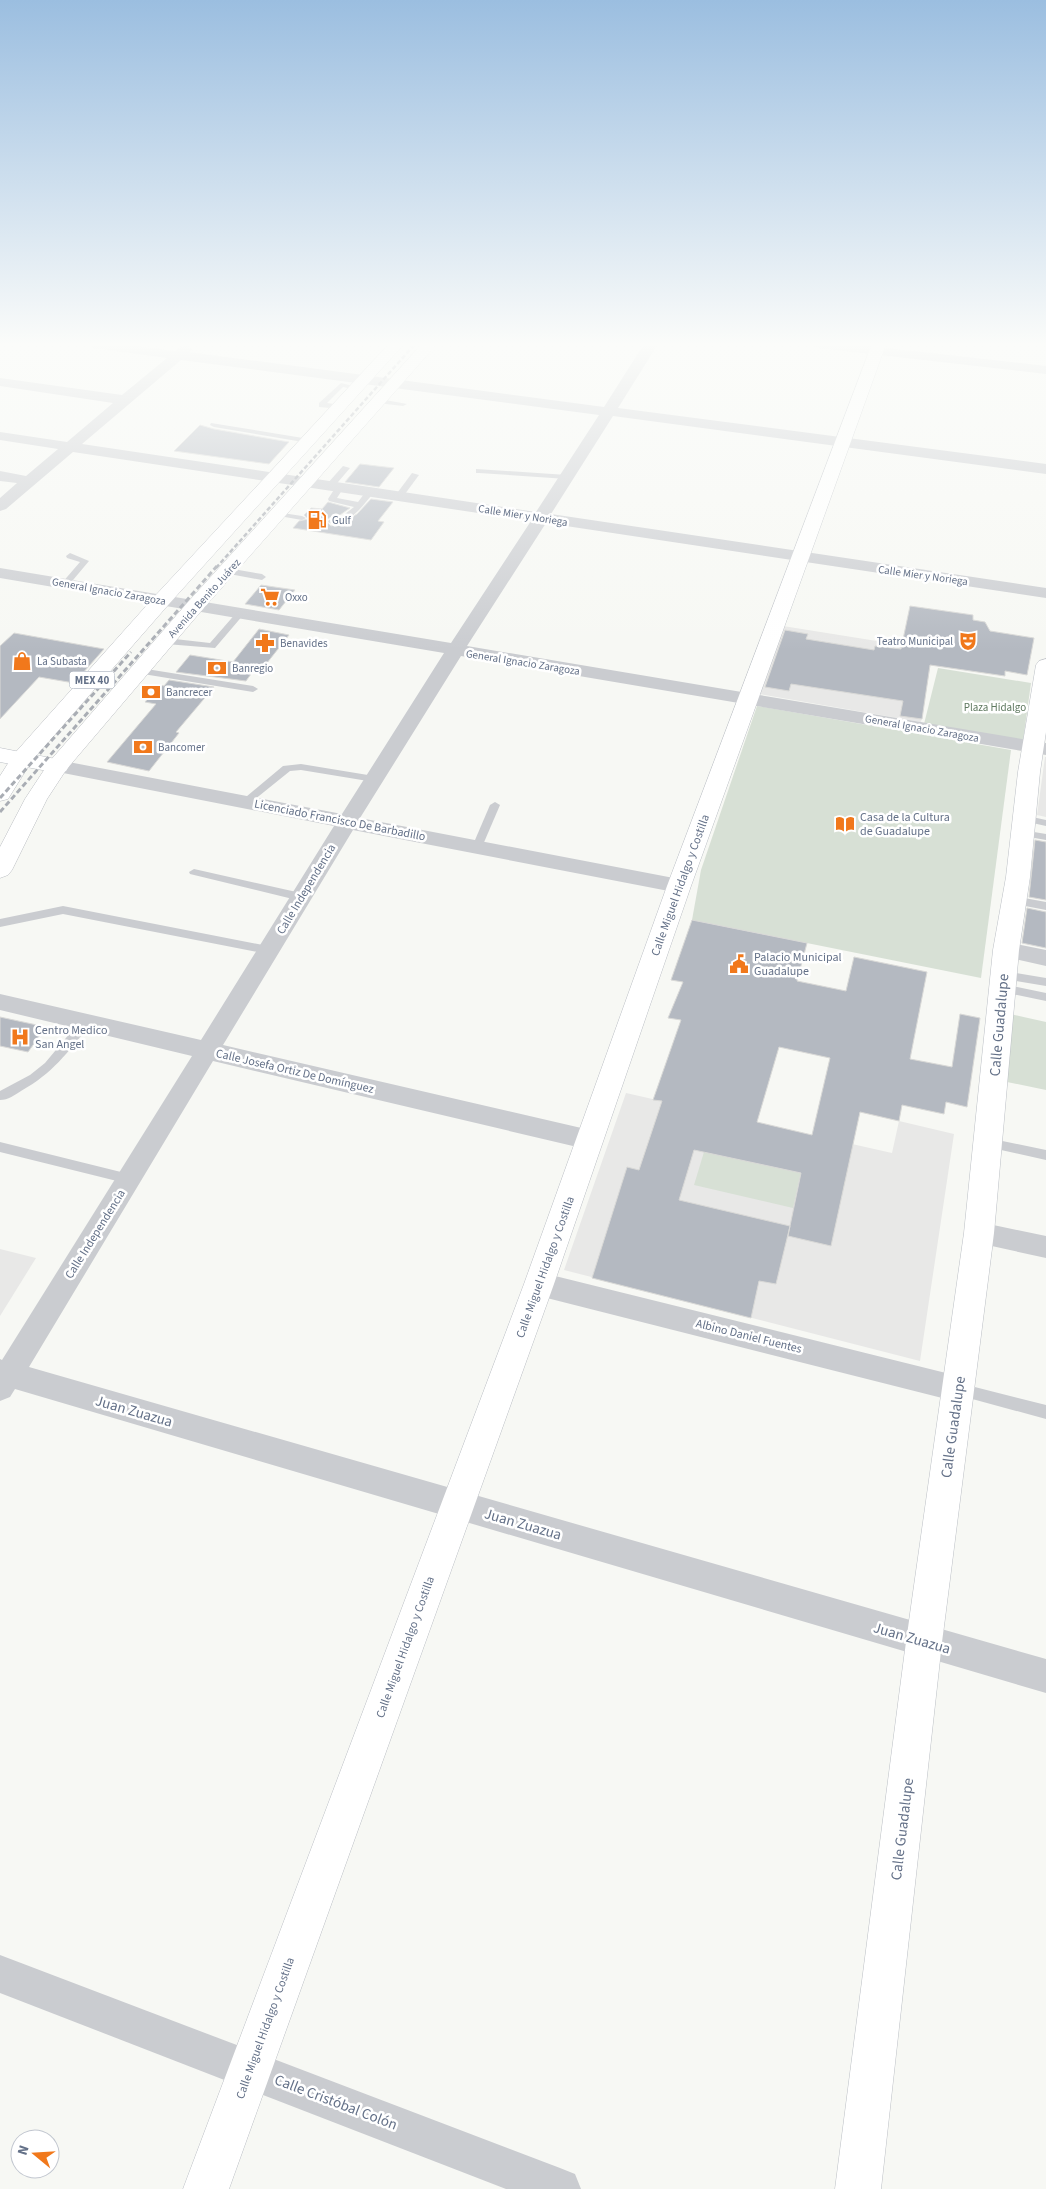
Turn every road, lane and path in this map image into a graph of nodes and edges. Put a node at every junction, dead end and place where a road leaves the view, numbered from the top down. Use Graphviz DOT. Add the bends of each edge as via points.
graph roads {
  1 [pos="59,446"];
  2 [pos="304,446"];
  3 [pos="340,446"];
  4 [pos="586,446"];
  5 [pos="842,446"];
  6 [pos="876,446"];
  7 [pos="70,448"];
  8 [pos="346,468"];
  9 [pos="1046,468"];
  10 [pos="479,471"];
  11 [pos="415,475"];
  12 [pos="0,476"];
  13 [pos="567,477"];
  14 [pos="275,478"];
  15 [pos="30,481"];
  16 [pos="308,482"];
  17 [pos="335,487"];
  18 [pos="370,492"];
  19 [pos="399,496"];
  20 [pos="358,505"];
  21 [pos="0,506"];
  22 [pos="279,514"];
  23 [pos="302,518"];
  24 [pos="542,518"];
  25 [pos="332,522"];
  26 [pos="70,556"];
  27 [pos="802,556"];
  28 [pos="227,572"];
  29 [pos="0,573"];
  30 [pos="262,577"];
  31 [pos="65,584"];
  32 [pos="1046,593"];
  33 [pos="162,600"];
  34 [pos="195,606"];
  35 [pos="240,614"];
  36 [pos="166,641"];
  37 [pos="454,650"];
  38 [pos="1046,665"];
  39 [pos="140,671"];
  40 [pos="252,689"];
  41 [pos="748,699"];
  42 [pos="1040,748"];
  43 [pos="0,755"];
  44 [pos="22,759"];
  45 [pos="58,766"];
  46 [pos="374,779"];
  47 [pos="0,794"];
  48 [pos="245,802"];
  49 [pos="495,806"];
  50 [pos="347,822"];
  51 [pos="1034,828"];
  52 [pos="476,847"];
  53 [pos="0,870"];
  54 [pos="194,872"];
  55 [pos="679,886"];
  56 [pos="301,898"];
  57 [pos="1014,900"];
  58 [pos="1046,906"];
  59 [pos="0,923"];
  60 [pos="268,950"];
  61 [pos="1046,958"];
  62 [pos="1004,971"];
  63 [pos="1046,982"];
  64 [pos="1046,997"];
  65 [pos="0,1002"];
  66 [pos="85,1023"];
  67 [pos="207,1050"];
  68 [pos="2,1096"];
  69 [pos="590,1140"];
  70 [pos="988,1143"];
  71 [pos="0,1147"];
  72 [pos="1046,1155"];
  73 [pos="129,1179"];
  74 [pos="979,1233"];
  75 [pos="1046,1247"];
  76 [pos="539,1284"];
  77 [pos="3,1378"];
  78 [pos="958,1389"];
  79 [pos="1046,1412"];
  80 [pos="458,1505"];
  81 [pos="924,1642"];
  82 [pos="1046,1676"];
  83 [pos="0,1974"];
  84 [pos="250,2069"];
  85 [pos="206,2189"];
  86 [pos="560,2189"];
  87 [pos="858,2189"];
  1 -- 7 [label="street, Calle Mier y Noriega"];
  2 -- 14 [label="street, MEX 40"];
  3 -- 16 [label="street, Avenida Benito Juárez / MEX 40"];
  4 -- 13 [label="street, Calle Independencia"];
  5 -- 27 [label="street, Calle Miguel Hidalgo y Costilla"];
  6 -- 9 [label="street"];
  7 -- 14 [label="street, Calle Mier y Noriega"];
  7 -- 15 [label="street"];
  8 -- 17 [label="lane"];
  10 -- 13 [label="lane"];
  11 -- 19 [label="lane"];
  12 -- 15 [label="street"];
  13 -- 24 [label="street, Calle Independencia"];
  14 -- 16 [label="street, Calle Mier y Noriega"];
  14 -- 33 [label="street, MEX 40"];
  15 -- 21 [label="street"];
  16 -- 17 [label="street, Calle Mier y Noriega"];
  16 -- 22 [label="street, Avenida Benito Juárez / MEX 40"];
  17 -- 18 [label="street, Calle Mier y Noriega"];
  17 -- 20 [label="lane" via="332,500"];
  18 -- 19 [label="street, Calle Mier y Noriega"];
  18 -- 20 [label="lane"];
  19 -- 24 [label="street, Calle Mier y Noriega"];
  20 -- 25 [label="lane" via="343,521"];
  22 -- 23 [label="lane"];
  22 -- 28 [label="street, Avenida Benito Juárez / MEX 40"];
  24 -- 27 [label="street, Calle Mier y Noriega"];
  24 -- 37 [label="street, Calle Independencia"];
  26 -- 31 [label="lane" via="85,561"];
  27 -- 32 [label="street, Calle Mier y Noriega"];
  27 -- 41 [label="street, Calle Miguel Hidalgo y Costilla"];
  28 -- 30 [label="lane"];
  28 -- 34 [label="street, Avenida Benito Juárez / MEX 40"];
  29 -- 31 [label="street, General Ignacio Zaragoza"];
  31 -- 33 [label="street, General Ignacio Zaragoza"];
  33 -- 34 [label="street, General Ignacio Zaragoza"];
  33 -- 44 [label="street, MEX 40"];
  34 -- 35 [label="street, General Ignacio Zaragoza"];
  34 -- 36 [label="street, Avenida Benito Juárez / MEX 40"];
  35 -- 36 [label="lane" via="212,646"];
  35 -- 37 [label="street, General Ignacio Zaragoza"];
  36 -- 39 [label="street, Avenida Benito Juárez / MEX 40"];
  37 -- 41 [label="street, General Ignacio Zaragoza"];
  37 -- 46 [label="street, Calle Independencia"];
  38 -- 42 [label="street, Calle Guadalupe"];
  39 -- 40 [label="lane"];
  39 -- 45 [label="street, Avenida Benito Juárez / MEX 40"];
  41 -- 42 [label="street, General Ignacio Zaragoza"];
  41 -- 55 [label="street, Calle Miguel Hidalgo y Costilla"];
  42 -- 51 [label="street, Calle Guadalupe"];
  43 -- 44 [label="street, Licenciado Francisco De Barbadillo"];
  44 -- 45 [label="street, Licenciado Francisco De Barbadillo"];
  44 -- 47 [label="street, MEX 40"];
  45 -- 48 [label="street, Licenciado Francisco De Barbadillo"];
  45 -- 53 [label="street, Avenida Benito Juárez / MEX 40" via="36,799"];
  46 -- 48 [label="lane" via="301,766 287,768"];
  46 -- 50 [label="street, Calle Independencia"];
  48 -- 50 [label="street, Licenciado Francisco De Barbadillo"];
  49 -- 52 [label="lane"];
  50 -- 52 [label="street, Licenciado Francisco De Barbadillo"];
  50 -- 56 [label="street, Calle Independencia"];
  51 -- 57 [label="street, Calle Guadalupe"];
  52 -- 55 [label="street, Licenciado Francisco De Barbadillo"];
  54 -- 56 [label="lane"];
  55 -- 69 [label="street, Calle Miguel Hidalgo y Costilla"];
  56 -- 60 [label="street, Calle Independencia"];
  57 -- 58 [label="lane"];
  57 -- 62 [label="street, Calle Guadalupe"];
  59 -- 60 [label="lane" via="63,910"];
  60 -- 67 [label="street, Calle Independencia"];
  61 -- 62 [label="street"];
  62 -- 63 [label="lane"];
  62 -- 64 [label="lane"];
  62 -- 70 [label="street, Calle Guadalupe"];
  65 -- 66 [label="street, Calle Josefa Ortiz De Domínguez"];
  66 -- 67 [label="street, Calle Josefa Ortiz De Domínguez"];
  66 -- 68 [label="lane" via="49,1066"];
  67 -- 69 [label="street, Calle Josefa Ortiz De Domínguez"];
  67 -- 73 [label="street, Calle Independencia"];
  69 -- 76 [label="street, Calle Miguel Hidalgo y Costilla"];
  70 -- 72 [label="lane"];
  70 -- 74 [label="street, Calle Guadalupe"];
  71 -- 73 [label="lane"];
  73 -- 77 [label="street, Calle Independencia"];
  74 -- 75 [label="street"];
  74 -- 78 [label="street, Calle Guadalupe"];
  76 -- 78 [label="street, Albino Daniel Fuentes"];
  76 -- 80 [label="street, Calle Miguel Hidalgo y Costilla"];
  77 -- 80 [label="street, Juan Zuazua"];
  78 -- 79 [label="lane"];
  78 -- 81 [label="street, Calle Guadalupe"];
  80 -- 81 [label="street, Juan Zuazua"];
  80 -- 84 [label="street, Calle Miguel Hidalgo y Costilla"];
  81 -- 82 [label="street, Juan Zuazua"];
  81 -- 87 [label="street, Calle Guadalupe"];
  83 -- 84 [label="street, Calle Cristóbal Colón"];
  84 -- 85 [label="street, Calle Miguel Hidalgo y Costilla"];
  84 -- 86 [label="street, Calle Cristóbal Colón"];
}
